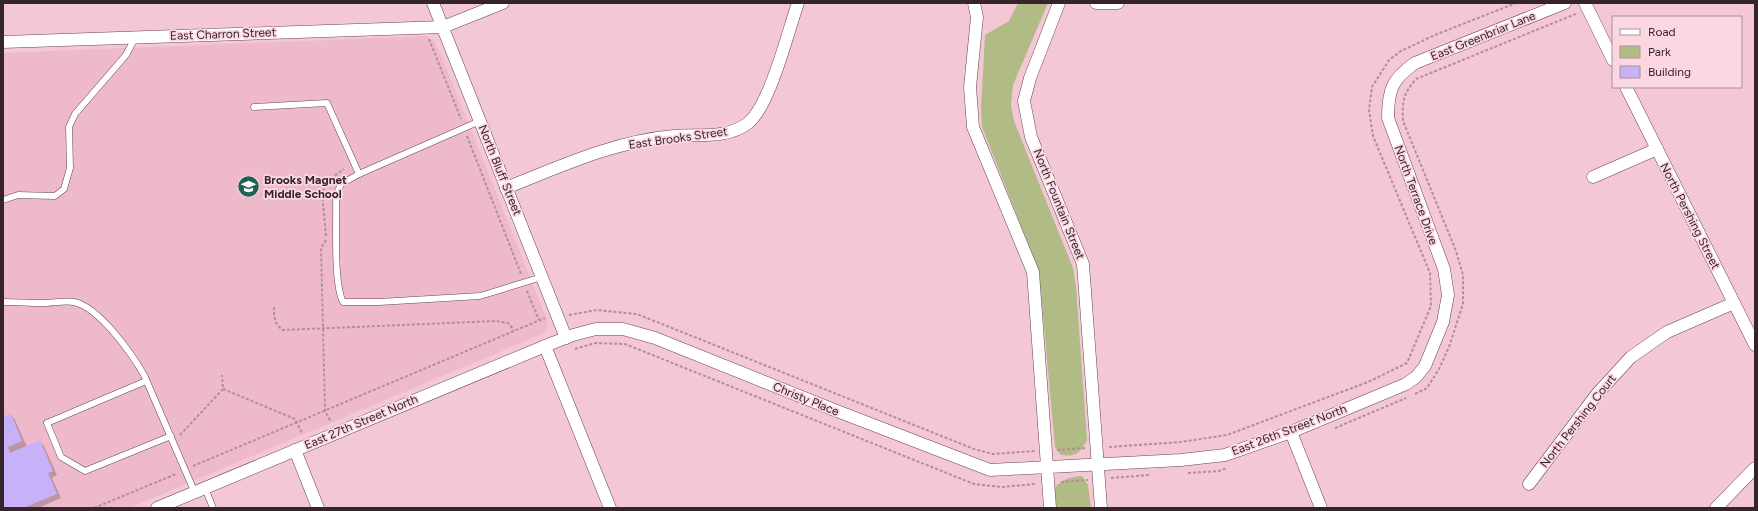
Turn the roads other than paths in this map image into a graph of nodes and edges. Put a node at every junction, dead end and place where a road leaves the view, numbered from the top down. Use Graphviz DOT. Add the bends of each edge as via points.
graph roads {
  1 [pos="433,3"];
  2 [pos="503,3"];
  3 [pos="798,3"];
  4 [pos="974,3"];
  5 [pos="1060,3"];
  6 [pos="1096,3"];
  7 [pos="1118,3"];
  8 [pos="1565,3"];
  9 [pos="1586,6"];
  10 [pos="443,27"];
  11 [pos="135,37"];
  12 [pos="3,42"];
  13 [pos="1612,58"];
  14 [pos="1403,72"];
  15 [pos="1626,88"];
  16 [pos="254,107"];
  17 [pos="480,121"];
  18 [pos="1657,150"];
  19 [pos="359,174"];
  20 [pos="1593,177"];
  21 [pos="506,188"];
  22 [pos="3,200"];
  23 [pos="542,277"];
  24 [pos="3,302"];
  25 [pos="1734,303"];
  26 [pos="1443,322"];
  27 [pos="566,338"];
  28 [pos="1755,345"];
  29 [pos="545,346"];
  30 [pos="146,381"];
  31 [pos="1291,432"];
  32 [pos="171,436"];
  33 [pos="295,450"];
  34 [pos="1098,464"];
  35 [pos="1048,467"];
  36 [pos="1755,468"];
  37 [pos="1529,484"];
  38 [pos="200,490"];
  39 [pos="157,508"];
  40 [pos="213,508"];
  41 [pos="318,508"];
  42 [pos="610,508"];
  43 [pos="1050,508"];
  44 [pos="1101,508"];
  45 [pos="1321,508"];
  46 [pos="1716,508"];
  1 -- 10 [label="street, North Bluff Street"];
  2 -- 10 [label="street, East Charron Street"];
  3 -- 21 [label="street, East Brooks Street" via="768,91 759,110 748,123 735,130 718,134 632,142 581,158"];
  4 -- 35 [label="street" via="976,17 970,87 973,127 1033,272"];
  5 -- 34 [label="street, North Fountain Street" via="1030,78 1024,101 1031,137 1083,264"];
  6 -- 7 [label="street"];
  8 -- 14 [label="street, East Greenbriar Lane" via="1438,53 1415,63"];
  9 -- 13 [label="street"];
  10 -- 11 [label="street, East Charron Street"];
  10 -- 17 [label="street, North Bluff Street"];
  11 -- 12 [label="street, East Charron Street"];
  11 -- 22 [label="lane" via="126,55 75,114 69,127 70,168 64,189 55,196 18,195"];
  14 -- 26 [label="street, North Terrace Drive" via="1388,98 1388,118 1444,269 1448,295"];
  15 -- 18 [label="street, North Pershing Street"];
  16 -- 19 [label="lane" via="327,103"];
  17 -- 19 [label="lane"];
  17 -- 21 [label="street, North Bluff Street"];
  18 -- 20 [label="street"];
  18 -- 25 [label="street, North Pershing Street"];
  19 -- 23 [label="lane" via="341,184 336,196 337,270 339,296 343,302 480,296"];
  21 -- 23 [label="street, North Bluff Street"];
  23 -- 27 [label="street, North Bluff Street"];
  24 -- 30 [label="lane" via="75,302 95,313 138,364"];
  25 -- 28 [label="street, North Pershing Street"];
  25 -- 37 [label="street, North Pershing Court" via="1667,332 1631,357 1597,394"];
  26 -- 31 [label="street, East 26th Street North" via="1424,366 1416,377 1406,384"];
  27 -- 29 [label="street, East 27th Street North"];
  27 -- 35 [label="street, Christy Place" via="596,330 623,329 655,338 990,470"];
  29 -- 33 [label="street, East 27th Street North"];
  29 -- 42 [label="street"];
  30 -- 32 [label="lane"];
  30 -- 32 [label="lane" via="47,423 61,457 85,471"];
  31 -- 34 [label="street, East 26th Street North" via="1225,455"];
  31 -- 45 [label="street"];
  32 -- 38 [label="lane" via="186,470"];
  33 -- 38 [label="street, East 27th Street North"];
  33 -- 41 [label="street"];
  34 -- 35 [label="street, East 26th Street North"];
  34 -- 44 [label="street, North Fountain Street"];
  35 -- 43 [label="street"];
  36 -- 46 [label="street"];
  38 -- 39 [label="street, East 27th Street North"];
  38 -- 40 [label="lane"];
}
